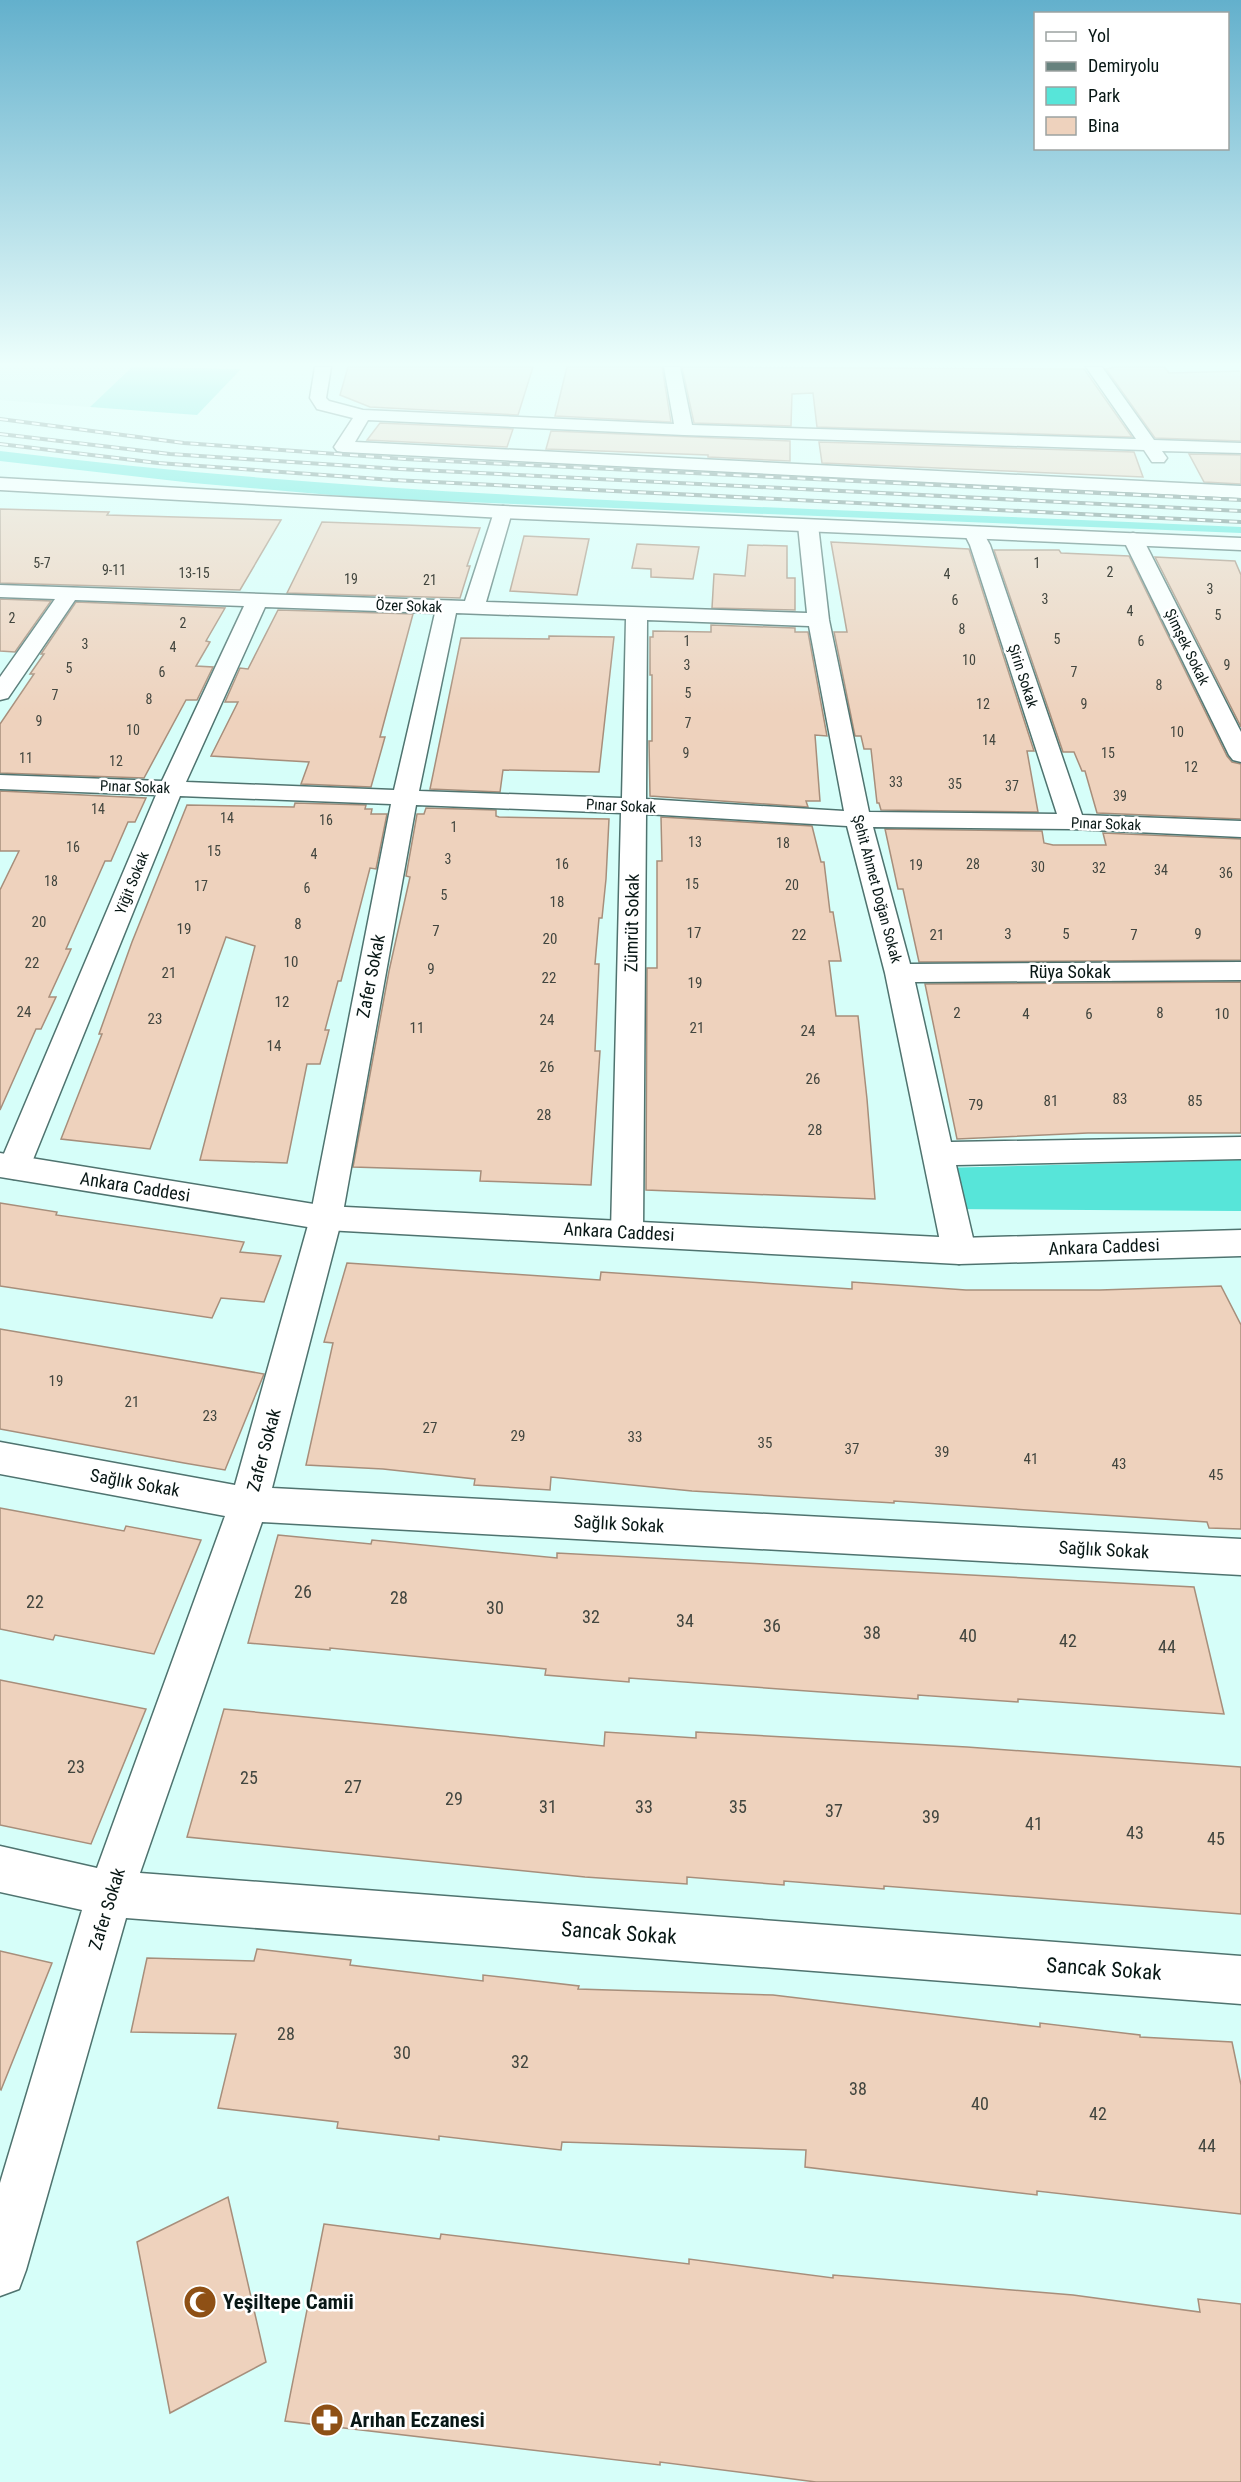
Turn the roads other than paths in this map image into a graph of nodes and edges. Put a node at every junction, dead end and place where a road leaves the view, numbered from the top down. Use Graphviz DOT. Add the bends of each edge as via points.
graph roads {
  1 [pos="141,483"];
  2 [pos="1070,483"];
  3 [pos="1172,483"];
  4 [pos="0,484"];
  5 [pos="1175,488"];
  6 [pos="1241,492"];
  7 [pos="224,497"];
  8 [pos="503,512"];
  9 [pos="808,525"];
  10 [pos="973,531"];
  11 [pos="1133,538"];
  12 [pos="1241,543"];
  13 [pos="0,591"];
  14 [pos="69,594"];
  15 [pos="256,601"];
  16 [pos="460,608"];
  17 [pos="637,615"];
  18 [pos="818,620"];
  19 [pos="0,693"];
  20 [pos="1241,755"];
  21 [pos="0,782"];
  22 [pos="171,788"];
  23 [pos="405,797"];
  24 [pos="634,806"];
  25 [pos="858,819"];
  26 [pos="1072,822"];
  27 [pos="1241,829"];
  28 [pos="1241,971"];
  29 [pos="899,973"];
  30 [pos="1241,1148"];
  31 [pos="937,1154"];
  32 [pos="7,1166"];
  33 [pos="326,1218"];
  34 [pos="627,1232"];
  35 [pos="1241,1243"];
  36 [pos="959,1251"];
  37 [pos="0,1458"];
  38 [pos="249,1504"];
  39 [pos="1241,1557"];
  40 [pos="0,1869"];
  41 [pos="110,1894"];
  42 [pos="1241,1980"];
  43 [pos="0,2270"];
  1 -- 7 [label="street"];
  2 -- 5 [label="street"];
  3 -- 5 [label="street"];
  4 -- 7 [label="street"];
  5 -- 6 [label="street"];
  7 -- 8 [label="street"];
  8 -- 9 [label="street"];
  8 -- 16 [label="street, Zafer Sokak"];
  9 -- 10 [label="street"];
  9 -- 18 [label="street, Şehit Ahmet Doğan Sokak"];
  10 -- 11 [label="street"];
  10 -- 26 [label="street, Şirin Sokak"];
  11 -- 12 [label="street"];
  11 -- 20 [label="street, Şimşek Sokak"];
  13 -- 14 [label="street, Özer Sokak"];
  14 -- 15 [label="street, Özer Sokak"];
  14 -- 19 [label="street"];
  15 -- 16 [label="street, Özer Sokak"];
  15 -- 22 [label="street, Yiğit Sokak"];
  16 -- 17 [label="street, Özer Sokak"];
  16 -- 23 [label="street, Zafer Sokak"];
  17 -- 18 [label="street, Özer Sokak"];
  17 -- 24 [label="street, Zümrüt Sokak"];
  18 -- 25 [label="street, Şehit Ahmet Doğan Sokak"];
  21 -- 22 [label="street, Pınar Sokak"];
  22 -- 23 [label="street, Pınar Sokak"];
  22 -- 32 [label="street, Yiğit Sokak"];
  23 -- 24 [label="street, Pınar Sokak"];
  23 -- 33 [label="street, Zafer Sokak"];
  24 -- 25 [label="street, Pınar Sokak"];
  24 -- 34 [label="street, Zümrüt Sokak"];
  25 -- 26 [label="street, Pınar Sokak"];
  25 -- 29 [label="street, Şehit Ahmet Doğan Sokak"];
  26 -- 27 [label="street, Pınar Sokak"];
  28 -- 29 [label="street, Rüya Sokak"];
  29 -- 31 [label="street, Şehit Ahmet Doğan Sokak"];
  30 -- 31 [label="street"];
  31 -- 36 [label="street, Şehit Ahmet Doğan Sokak"];
  32 -- 33 [label="street, Ankara Caddesi"];
  33 -- 34 [label="street, Ankara Caddesi"];
  33 -- 38 [label="street, Zafer Sokak"];
  34 -- 36 [label="street, Ankara Caddesi"];
  35 -- 36 [label="street, Ankara Caddesi"];
  37 -- 38 [label="street, Sağlık Sokak"];
  38 -- 39 [label="street, Sağlık Sokak"];
  38 -- 41 [label="street, Zafer Sokak"];
  40 -- 41 [label="street, Sancak Sokak"];
  41 -- 42 [label="street, Sancak Sokak"];
  41 -- 43 [label="street, Zafer Sokak"];
}
